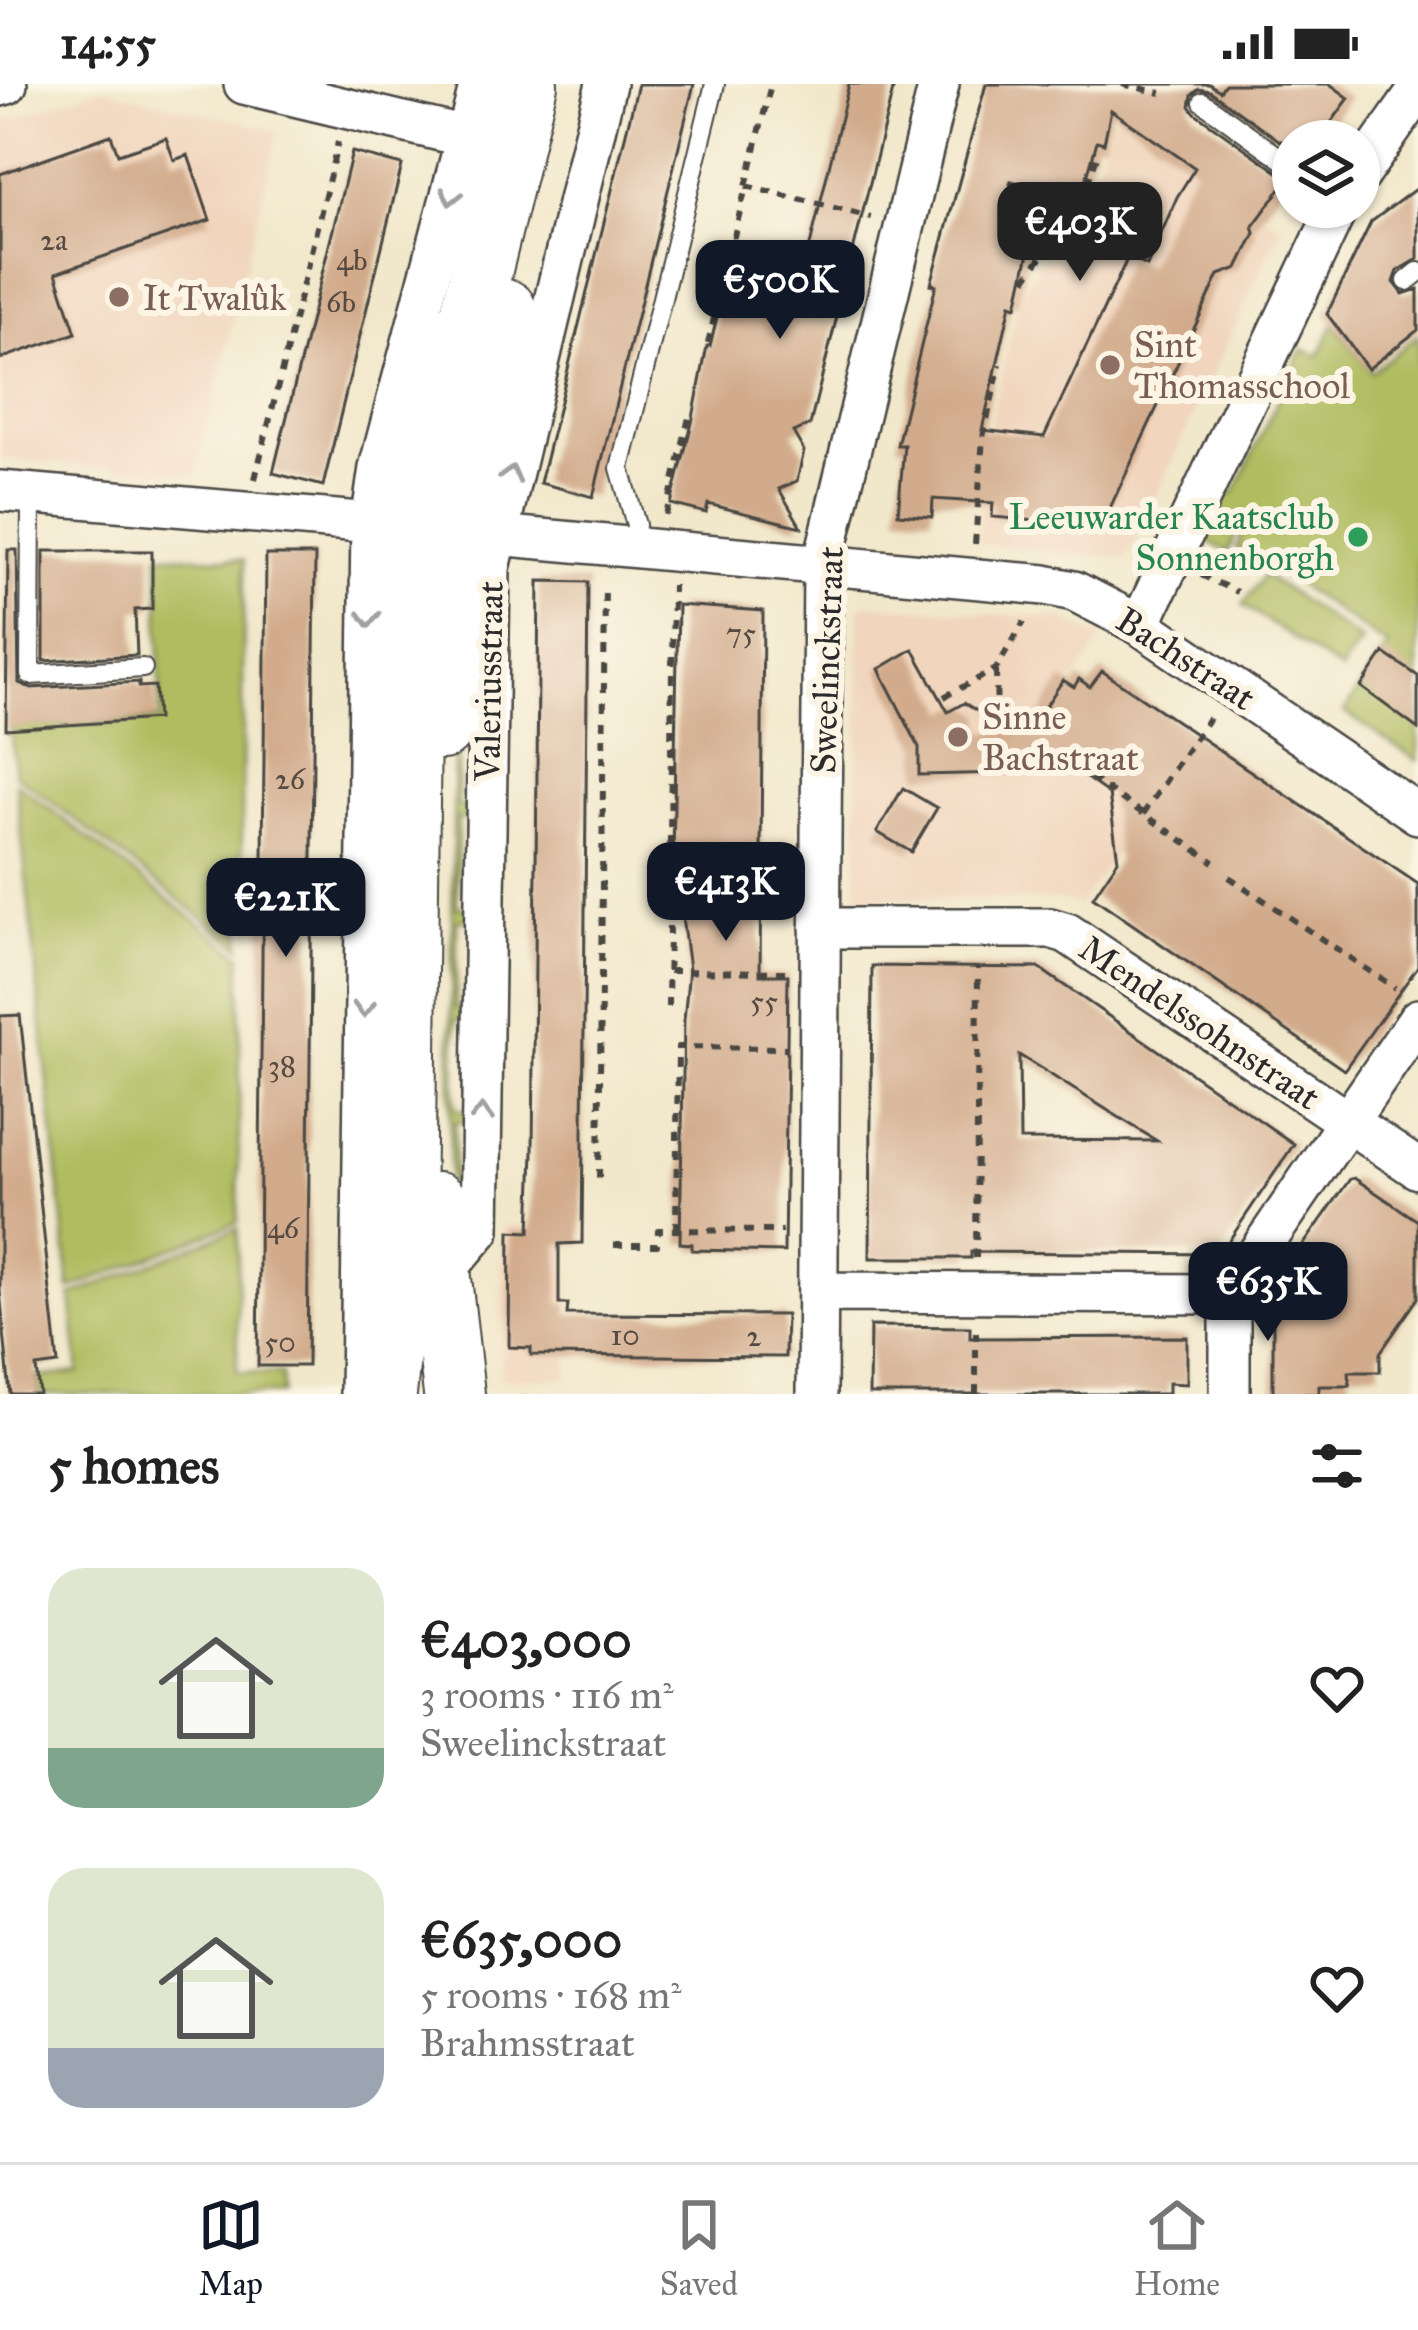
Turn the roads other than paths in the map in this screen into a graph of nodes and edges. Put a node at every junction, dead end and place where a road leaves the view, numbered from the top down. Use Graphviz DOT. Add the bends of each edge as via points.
graph roads {
  1 [pos="244,84"];
  2 [pos="480,84"];
  3 [pos="527,84"];
  4 [pos="560,84"];
  5 [pos="606,84"];
  6 [pos="715,84"];
  7 [pos="939,84"];
  8 [pos="1417,87"];
  9 [pos="1203,102"];
  10 [pos="466,137"];
  11 [pos="1380,143"];
  12 [pos="1272,152"];
  13 [pos="1328,228"];
  14 [pos="418,390"];
  15 [pos="15,492"];
  16 [pos="497,535"];
  17 [pos="658,549"];
  18 [pos="404,554"];
  19 [pos="823,564"];
  20 [pos="1140,625"];
  21 [pos="143,668"];
  22 [pos="1418,814"];
  23 [pos="820,928"];
  24 [pos="1409,1005"];
  25 [pos="1348,1122"];
  26 [pos="1418,1169"];
  27 [pos="441,1276"];
  28 [pos="819,1292"];
  29 [pos="1230,1294"];
  30 [pos="455,1390"];
  31 [pos="360,1394"];
  32 [pos="387,1394"];
  33 [pos="817,1394"];
  34 [pos="1230,1394"];
  1 -- 10 [label="street"];
  2 -- 10 [label="street, Valeriusstraat"];
  3 -- 14 [label="main road, Valeriusstraat" via="471,314 456,356"];
  4 -- 18 [label="main road, Valeriusstraat" via="464,482"];
  16 -- 5 [label="street, Valeriusstraat, one-way"];
  6 -- 17 [label="lane" via="620,468 636,525"];
  7 -- 19 [label="street, Sweelinckstraat"];
  8 -- 11 [label="street"];
  9 -- 12 [label="lane"];
  10 -- 14 [label="street, Valeriusstraat, one-way"];
  13 -- 20 [label="street"];
  14 -- 18 [label="main road, Valeriusstraat"];
  15 -- 18 [label="street"];
  15 -- 21 [label="lane" via="30,675"];
  16 -- 17 [label="street, Bachstraat"];
  27 -- 16 [label="street, Valeriusstraat, one-way" via="480,1230 487,609"];
  17 -- 19 [label="street, Bachstraat"];
  18 -- 27 [label="main road, Valeriusstraat"];
  18 -- 31 [label="street, Valeriusstraat, one-way"];
  18 -- 32 [label="main road, Valeriusstraat" via="404,1224"];
  19 -- 20 [label="street, Bachstraat" via="1074,591"];
  19 -- 23 [label="street, Sweelinckstraat"];
  20 -- 22 [label="street, Bachstraat"];
  23 -- 25 [label="street, Mendelssohnstraat" via="1067,933"];
  23 -- 28 [label="street, Sweelinckstraat"];
  24 -- 25 [label="street"];
  25 -- 26 [label="street, Mendelssohnstraat"];
  25 -- 29 [label="street"];
  27 -- 30 [label="main road, Valeriusstraat"];
  28 -- 29 [label="street"];
  28 -- 33 [label="street, Sweelinckstraat"];
  29 -- 34 [label="street"];
  30 -- 32 [label="main road, Valeriusstraat" via="413,1376"];
}
